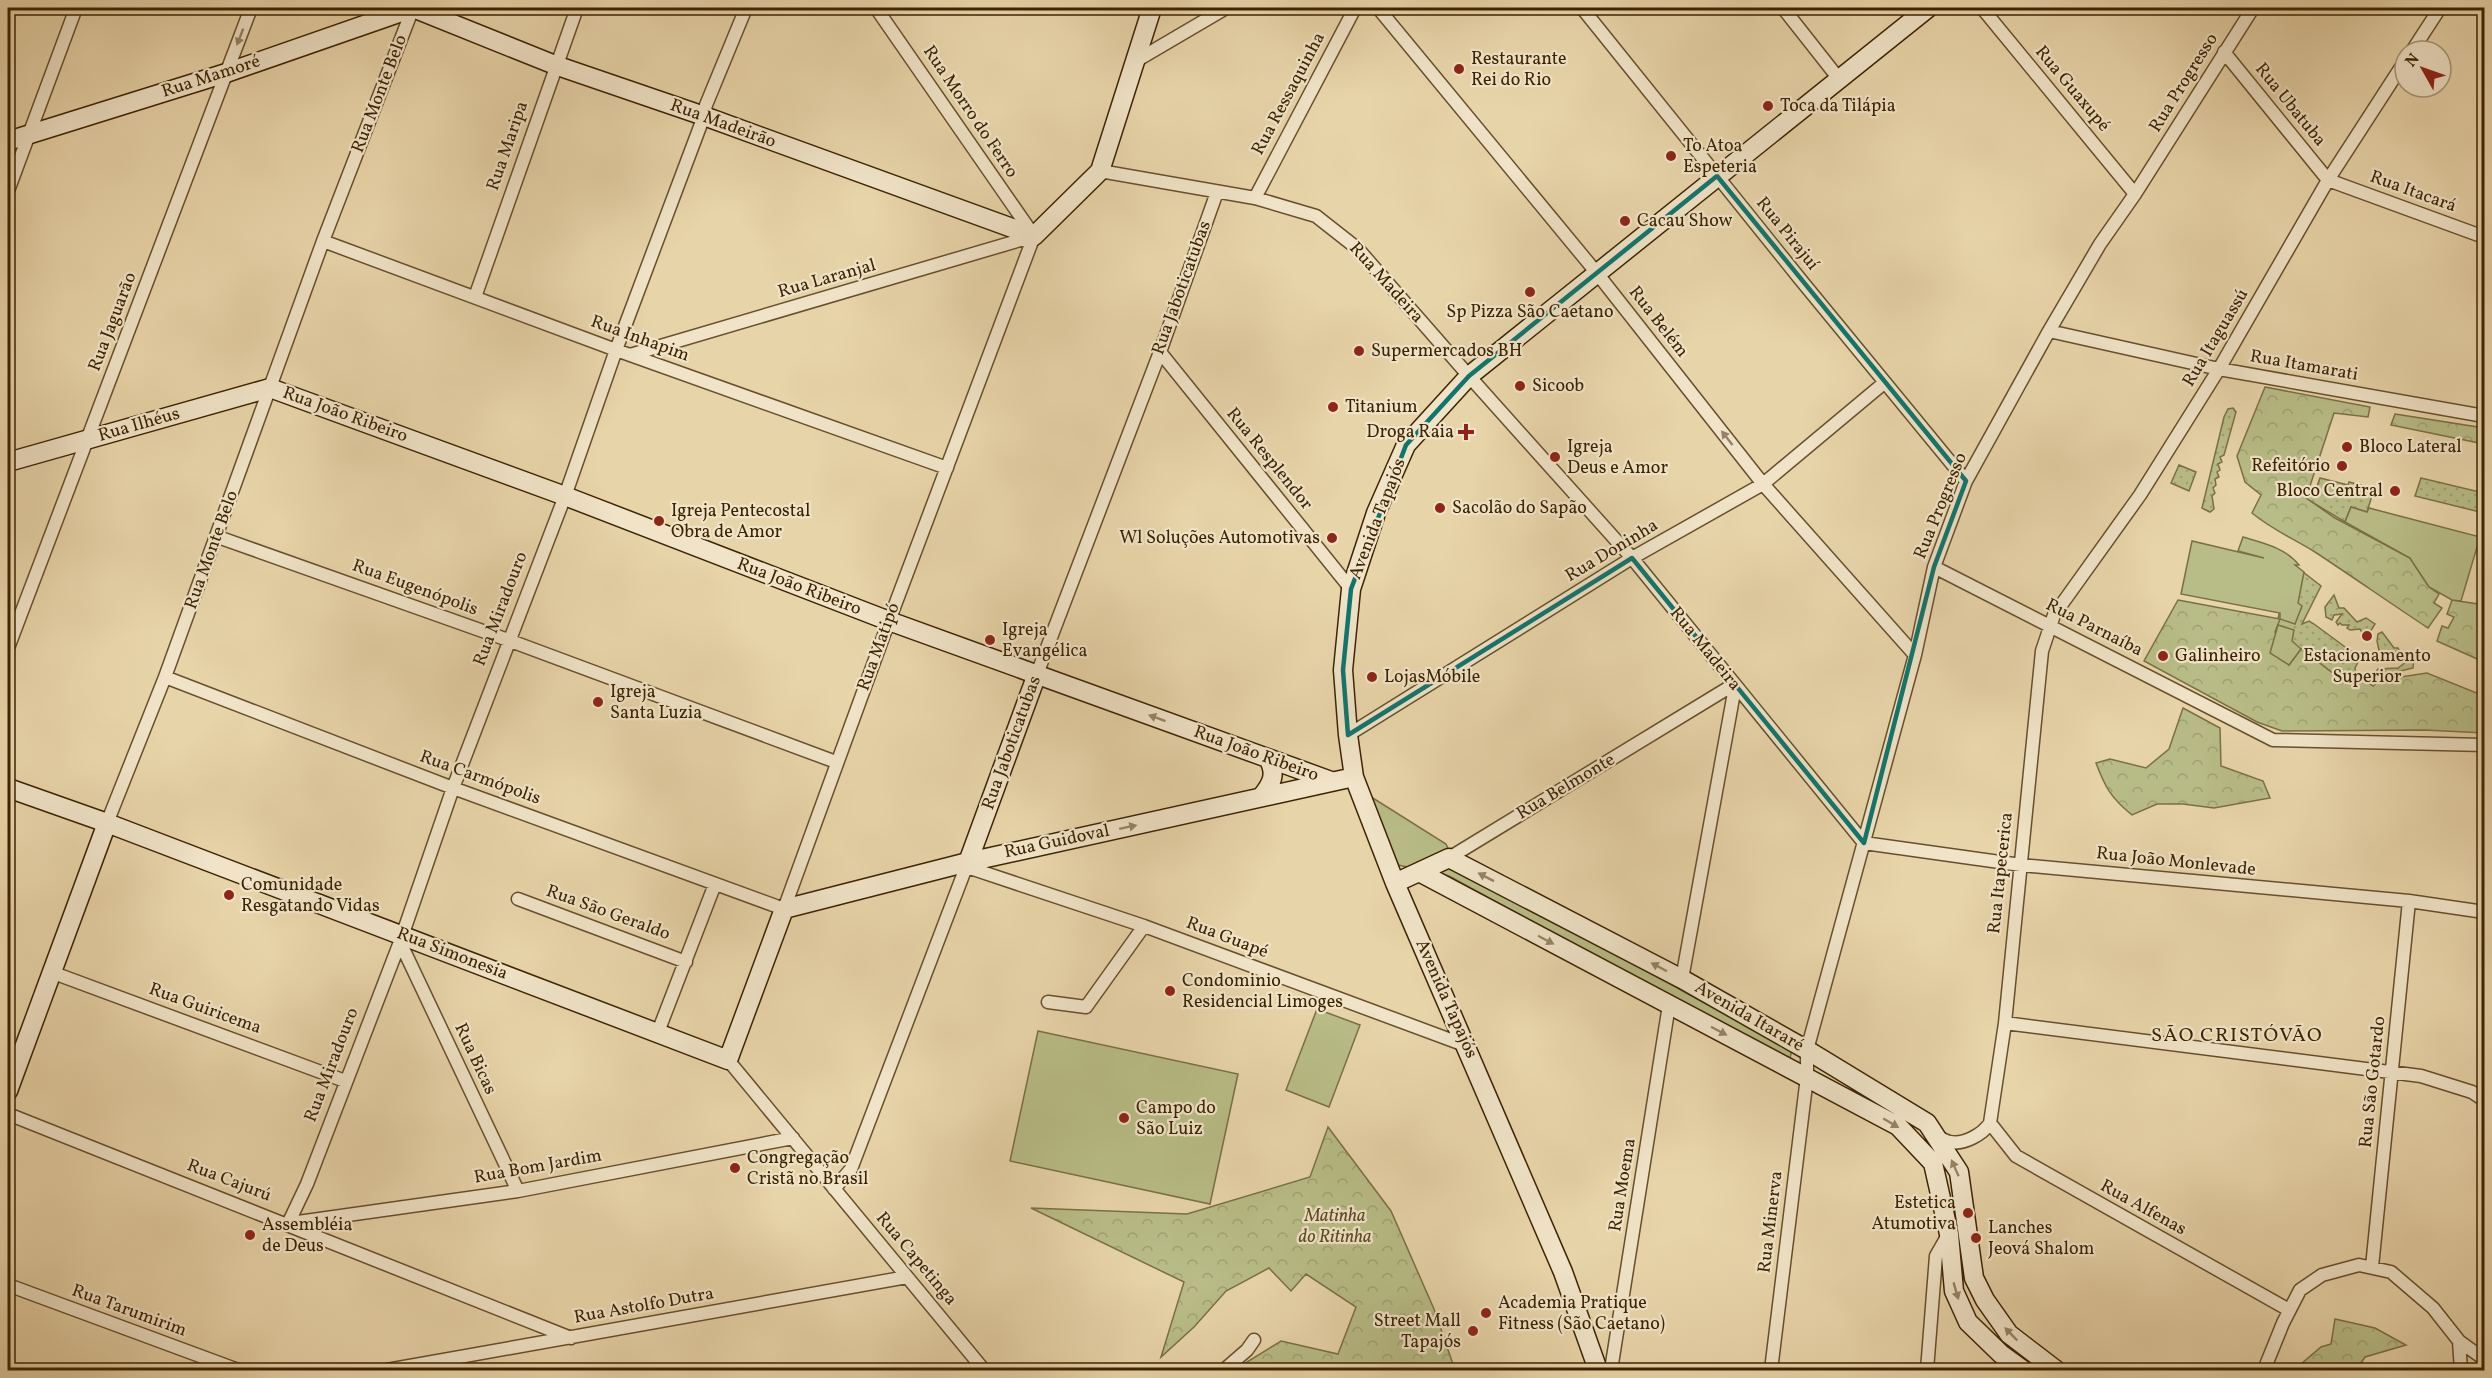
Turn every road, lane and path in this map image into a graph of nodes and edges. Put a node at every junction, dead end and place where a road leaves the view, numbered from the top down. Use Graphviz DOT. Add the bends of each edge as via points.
graph roads {
  1 [pos="76,8"];
  2 [pos="251,8"];
  3 [pos="413,8"];
  4 [pos="577,8"];
  5 [pos="746,8"];
  6 [pos="876,8"];
  7 [pos="1152,8"];
  8 [pos="1226,8"];
  9 [pos="1378,8"];
  10 [pos="1582,8"];
  11 [pos="1783,8"];
  12 [pos="1928,8"];
  13 [pos="1982,8"];
  14 [pos="2253,8"];
  15 [pos="2440,8"];
  16 [pos="1351,9"];
  17 [pos="2420,39"];
  18 [pos="2224,52"];
  19 [pos="1134,62"];
  20 [pos="555,65"];
  21 [pos="227,69"];
  22 [pos="1839,79"];
  23 [pos="2393,80"];
  24 [pos="704,116"];
  25 [pos="28,134"];
  26 [pos="8,141"];
  27 [pos="1100,171"];
  28 [pos="1717,176"];
  29 [pos="2328,180"];
  30 [pos="8,191"];
  31 [pos="1217,192"];
  32 [pos="2135,194"];
  33 [pos="1255,198"];
  34 [pos="1034,236"];
  35 [pos="2484,237"];
  36 [pos="322,241"];
  37 [pos="1596,272"];
  38 [pos="475,297"];
  39 [pos="2049,331"];
  40 [pos="616,350"];
  41 [pos="1160,352"];
  42 [pos="630,356"];
  43 [pos="2219,369"];
  44 [pos="1468,376"];
  45 [pos="1884,383"];
  46 [pos="270,388"];
  47 [pos="2484,417"];
  48 [pos="88,439"];
  49 [pos="8,462"];
  50 [pos="947,468"];
  51 [pos="1966,482"];
  52 [pos="1763,484"];
  53 [pos="565,496"];
  54 [pos="218,537"];
  55 [pos="1632,558"];
  56 [pos="1934,567"];
  57 [pos="1351,589"];
  58 [pos="889,621"];
  59 [pos="2050,626"];
  60 [pos="508,640"];
  61 [pos="8,648"];
  62 [pos="1915,655"];
  63 [pos="1037,674"];
  64 [pos="165,677"];
  65 [pos="1734,686"];
  66 [pos="1348,735"];
  67 [pos="2484,745"];
  68 [pos="1268,758"];
  69 [pos="836,762"];
  70 [pos="1354,777"];
  71 [pos="1330,781"];
  72 [pos="8,788"];
  73 [pos="453,788"];
  74 [pos="1261,797"];
  75 [pos="107,823"];
  76 [pos="1864,843"];
  77 [pos="1449,858"];
  78 [pos="968,864"];
  79 [pos="2021,865"];
  80 [pos="1421,873"];
  81 [pos="1395,883"];
  82 [pos="715,884"];
  83 [pos="518,899"];
  84 [pos="2409,901"];
  85 [pos="784,909"];
  86 [pos="2484,912"];
  87 [pos="1144,926"];
  88 [pos="401,939"];
  89 [pos="686,962"];
  90 [pos="51,972"];
  91 [pos="1682,979"];
  92 [pos="1048,1002"];
  93 [pos="1669,1005"];
  94 [pos="2005,1023"];
  95 [pos="658,1032"];
  96 [pos="1467,1046"];
  97 [pos="1807,1050"];
  98 [pos="728,1060"];
  99 [pos="2392,1074"];
  100 [pos="1807,1077"];
  101 [pos="345,1081"];
  102 [pos="8,1091"];
  103 [pos="2484,1100"];
  104 [pos="8,1114"];
  105 [pos="1990,1123"];
  106 [pos="1936,1136"];
  107 [pos="793,1137"];
  108 [pos="834,1189"];
  109 [pos="518,1191"];
  110 [pos="288,1224"];
  111 [pos="1949,1234"];
  112 [pos="2372,1267"];
  113 [pos="907,1277"];
  114 [pos="8,1285"];
  115 [pos="2289,1310"];
  116 [pos="571,1338"];
  117 [pos="1254,1341"];
  118 [pos="2459,1341"];
  119 [pos="2484,1359"];
  120 [pos="238,1371"];
  121 [pos="387,1371"];
  122 [pos="984,1371"];
  123 [pos="1224,1371"];
  124 [pos="1598,1371"];
  125 [pos="1611,1371"];
  126 [pos="1771,1371"];
  127 [pos="1927,1371"];
  128 [pos="2023,1371"];
  129 [pos="2056,1371"];
  130 [pos="2264,1371"];
  131 [pos="2461,1371"];
  1 -- 25 [label="street"];
  2 -- 21 [label="street, Rua Jaguarão, one-way"];
  3 -- 20 [label="street, Rua Madeirão"];
  3 -- 21 [label="street, Rua Mamoré"];
  3 -- 36 [label="street, Rua Monte Belo"];
  4 -- 20 [label="street, Rua Maripa"];
  5 -- 24 [label="street, Rua Miradouro"];
  6 -- 34 [label="street, Rua Morro do Ferro"];
  7 -- 19 [label="street"];
  8 -- 19 [label="street"];
  9 -- 37 [label="street, Rua Belém"];
  10 -- 28 [label="street, Rua Pirajuí"];
  11 -- 22 [label="street"];
  12 -- 22 [label="street, Avenida Tapajós"];
  13 -- 32 [label="street, Rua Guaxupé"];
  14 -- 18 [label="street, Rua Progresso"];
  15 -- 17 [label="street"];
  16 -- 33 [label="street, Rua Ressaquinha"];
  18 -- 29 [label="street, Rua Ubatuba"];
  18 -- 32 [label="street, Rua Progresso"];
  19 -- 27 [label="street"];
  20 -- 24 [label="street, Rua Madeirão"];
  20 -- 38 [label="street, Rua Maripa"];
  21 -- 25 [label="street, Rua Mamoré"];
  21 -- 48 [label="street, Rua Jaguarão"];
  22 -- 28 [label="street, Avenida Tapajós"];
  23 -- 29 [label="street, Rua Itaguassú"];
  24 -- 34 [label="street, Rua Madeirão"];
  24 -- 40 [label="street, Rua Miradouro"];
  25 -- 26 [label="street, Rua Mamoré"];
  25 -- 30 [label="street"];
  27 -- 31 [label="street, Rua Madeira"];
  27 -- 34 [label="street"];
  28 -- 37 [label="street, Avenida Tapajós"];
  28 -- 45 [label="street, Rua Pirajuí"];
  29 -- 35 [label="street, Rua Itacará"];
  29 -- 43 [label="street, Rua Itaguassú"];
  31 -- 33 [label="street, Rua Madeira"];
  31 -- 41 [label="street, Rua Jaboticatubas"];
  32 -- 39 [label="street, Rua Progresso" via="2100,244"];
  33 -- 44 [label="street, Rua Madeira" via="1316,216 1358,249"];
  34 -- 42 [label="street, Rua Laranjal"];
  34 -- 50 [label="street, Rua Matipó"];
  36 -- 38 [label="street, Rua Inhapim"];
  36 -- 46 [label="street, Rua Monte Belo"];
  37 -- 44 [label="street, Avenida Tapajós"];
  52 -- 37 [label="street, Rua Belém, one-way"];
  38 -- 40 [label="street, Rua Inhapim"];
  39 -- 43 [label="street, Rua Itamarati"];
  39 -- 51 [label="street, Rua Progresso"];
  40 -- 42 [label="street, Rua Inhapim"];
  40 -- 53 [label="street, Rua Miradouro"];
  41 -- 57 [label="street, Rua Resplendor"];
  41 -- 63 [label="street, Rua Jaboticatubas"];
  42 -- 50 [label="street, Rua Inhapim"];
  43 -- 47 [label="street, Rua Itamarati"];
  43 -- 59 [label="street, Rua Itaguassú" via="2140,495"];
  44 -- 55 [label="street, Rua Madeira"];
  44 -- 57 [label="street, Avenida Tapajós" via="1406,445 1376,513"];
  45 -- 51 [label="street, Rua Pirajuí"];
  45 -- 52 [label="street, Rua Doninha"];
  46 -- 48 [label="street, Rua Ilhéus"];
  46 -- 53 [label="street, Rua João Ribeiro"];
  46 -- 54 [label="street, Rua Monte Belo"];
  48 -- 49 [label="street, Rua Ilhéus"];
  48 -- 61 [label="street, Rua Jaguarão"];
  50 -- 58 [label="street, Rua Matipó"];
  51 -- 56 [label="street, Rua Progresso"];
  52 -- 55 [label="street, Rua Doninha"];
  52 -- 62 [label="street, Rua Belém"];
  53 -- 58 [label="street, Rua João Ribeiro"];
  53 -- 60 [label="street, Rua Miradouro"];
  54 -- 60 [label="street, Rua Eugenópolis"];
  54 -- 64 [label="street, Rua Monte Belo"];
  55 -- 65 [label="street, Rua Madeira"];
  55 -- 66 [label="street, Rua Doninha"];
  56 -- 59 [label="street, Rua Parnaíba"];
  56 -- 62 [label="street, Rua Progresso"];
  57 -- 66 [label="street, Avenida Tapajós" via="1343,670"];
  58 -- 63 [label="street, Rua João Ribeiro"];
  58 -- 69 [label="street, Rua Matipó"];
  59 -- 67 [label="street, Rua Parnaíba" via="2273,740"];
  59 -- 79 [label="street, Rua Itapecerica" via="2042,651"];
  60 -- 69 [label="street, Rua Eugenópolis"];
  60 -- 73 [label="street, Rua Miradouro"];
  62 -- 76 [label="street, Rua Progresso"];
  68 -- 63 [label="street, Rua João Ribeiro, one-way"];
  63 -- 78 [label="street, Rua Jaboticatubas"];
  64 -- 73 [label="street, Rua Carmópolis"];
  64 -- 75 [label="street, Rua Monte Belo"];
  65 -- 76 [label="street, Rua Madeira"];
  65 -- 77 [label="street, Rua Belmonte"];
  65 -- 91 [label="street"];
  66 -- 70 [label="street, Avenida Tapajós"];
  68 -- 71 [label="street, Rua João Ribeiro"];
  68 -- 74 [label="street" via="1273,778"];
  69 -- 85 [label="street, Rua Matipó"];
  70 -- 71 [label="street, Rua Guidoval"];
  70 -- 81 [label="street, Avenida Tapajós"];
  71 -- 74 [label="street, Rua Guidoval"];
  72 -- 75 [label="street, Rua Simonesia"];
  73 -- 82 [label="street, Rua Carmópolis"];
  73 -- 88 [label="street, Rua Miradouro"];
  78 -- 74 [label="street, Rua Guidoval, one-way"];
  75 -- 88 [label="street, Rua Simonesia"];
  75 -- 90 [label="street, Rua Monte Belo"];
  76 -- 79 [label="street, Rua João Monlevade"];
  76 -- 97 [label="street, Rua Progresso"];
  77 -- 80 [label="street, Rua Belmonte"];
  91 -- 77 [label="street, Avenida Itararé, one-way"];
  78 -- 85 [label="street, Rua Guidoval"];
  78 -- 87 [label="street, Rua Guapé"];
  78 -- 108 [label="street, Rua Jaboticatubas" via="851,1169"];
  79 -- 84 [label="street, Rua João Monlevade"];
  79 -- 94 [label="street, Rua Itapecerica"];
  80 -- 81 [label="street, Rua Belmonte"];
  80 -- 93 [label="street, Avenida Itararé, one-way"];
  81 -- 96 [label="street, Avenida Tapajós"];
  82 -- 85 [label="street, Rua Carmópolis"];
  82 -- 89 [label="street"];
  83 -- 89 [label="street, Rua São Geraldo"];
  84 -- 86 [label="street, Rua João Monlevade"];
  84 -- 99 [label="street, Rua São Gotardo"];
  85 -- 98 [label="street, Rua Matipó"];
  87 -- 92 [label="street" via="1086,1007"];
  87 -- 96 [label="street, Rua Guapé"];
  88 -- 95 [label="street, Rua Simonesia"];
  88 -- 101 [label="street, Rua Miradouro"];
  88 -- 109 [label="street, Rua Bicas"];
  89 -- 95 [label="street"];
  90 -- 101 [label="street, Rua Guiricema"];
  90 -- 102 [label="street, Rua Monte Belo"];
  91 -- 97 [label="street, Avenida Itararé"];
  93 -- 100 [label="street, Avenida Itararé, one-way"];
  93 -- 125 [label="street, Rua Moema"];
  94 -- 99 [label="street"];
  94 -- 105 [label="street, Rua Itapecerica"];
  95 -- 98 [label="street, Rua Simonesia"];
  96 -- 124 [label="street, Avenida Tapajós" via="1563,1272"];
  97 -- 100 [label="street, Rua Progresso"];
  97 -- 106 [label="street, Avenida Itararé" via="1927,1124"];
  98 -- 107 [label="street, Rua Capetinga"];
  99 -- 103 [label="street" via="2421,1076 2472,1092"];
  99 -- 112 [label="street, Rua São Gotardo"];
  100 -- 111 [label="street, Avenida Itararé, one-way" via="1898,1126 1933,1163"];
  100 -- 126 [label="street, Rua Minerva"];
  101 -- 110 [label="street, Rua Miradouro"];
  104 -- 110 [label="street, Rua Cajurú"];
  105 -- 106 [label="street" via="1984,1132 1966,1140 1952,1143"];
  105 -- 115 [label="street, Rua Alfenas" via="2016,1156"];
  129 -- 106 [label="street, Avenida Itararé, one-way" via="2009,1334 1984,1300 1974,1278 1959,1172"];
  107 -- 108 [label="street, Rua Capetinga"];
  107 -- 109 [label="street, Rua Bom Jardim"];
  108 -- 113 [label="street, Rua Capetinga"];
  109 -- 110 [label="street, Rua Bom Jardim"];
  110 -- 116 [label="street, Rua Cajurú"];
  111 -- 127 [label="street" via="1936,1256"];
  111 -- 128 [label="street, Avenida Itararé, one-way" via="1954,1291 1968,1322"];
  112 -- 115 [label="street" via="2360,1265 2322,1275 2300,1290"];
  112 -- 118 [label="street" via="2391,1272 2433,1308"];
  113 -- 116 [label="street, Rua Astolfo Dutra"];
  113 -- 122 [label="street, Rua Capetinga"];
  114 -- 120 [label="street, Rua Tarumirim"];
  115 -- 130 [label="street"];
  116 -- 121 [label="street, Rua Astolfo Dutra"];
  117 -- 123 [label="street"];
  118 -- 119 [label="street"];
  118 -- 131 [label="street"];
}
